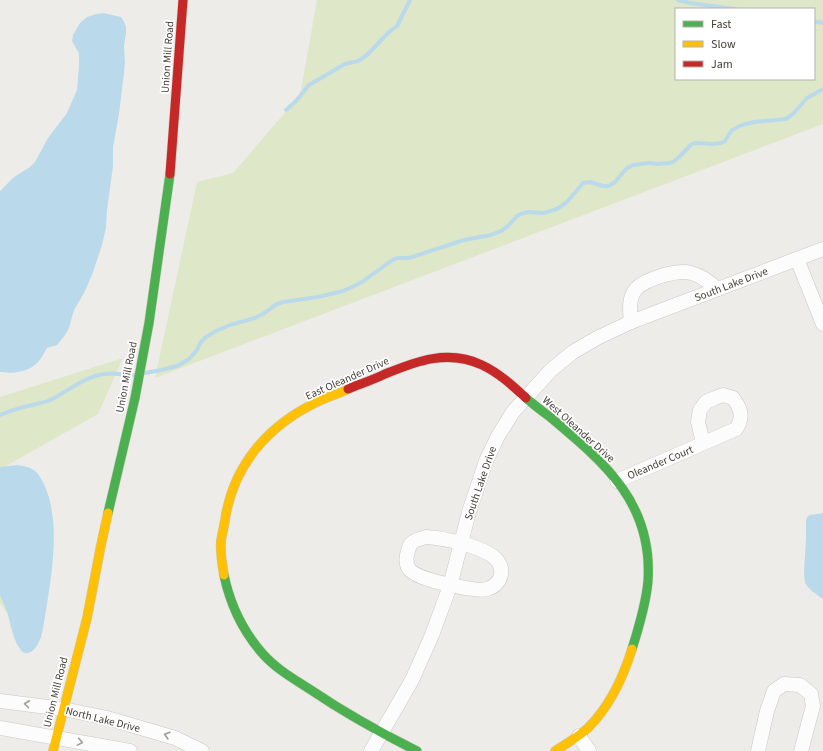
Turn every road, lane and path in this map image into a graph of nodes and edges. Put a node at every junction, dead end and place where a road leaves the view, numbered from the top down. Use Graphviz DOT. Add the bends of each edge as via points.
graph roads {
  1 [pos="183,0"];
  2 [pos="823,249"];
  3 [pos="797,259"];
  4 [pos="718,289"];
  5 [pos="631,322"];
  6 [pos="823,324"];
  7 [pos="526,398"];
  8 [pos="703,443"];
  9 [pos="617,481"];
  10 [pos="461,543"];
  11 [pos="450,586"];
  12 [pos="0,701"];
  13 [pos="63,709"];
  14 [pos="0,728"];
  15 [pos="382,732"];
  16 [pos="579,736"];
  17 [pos="55,744"];
  18 [pos="130,751"];
  19 [pos="202,751"];
  20 [pos="371,751"];
  21 [pos="417,751"];
  22 [pos="556,751"];
  23 [pos="589,751"];
  24 [pos="758,751"];
  25 [pos="801,751"];
  1 -- 13 [label="street, Union Mill Road" via="171,168 155,286 127,436 87,618"];
  2 -- 3 [label="street, South Lake Drive"];
  3 -- 4 [label="street, South Lake Drive"];
  3 -- 6 [label="street"];
  4 -- 5 [label="street, South Lake Drive"];
  4 -- 5 [label="street" via="692,273 680,272 656,278 636,289 631,298"];
  5 -- 7 [label="street, South Lake Drive" via="573,352 551,370"];
  7 -- 9 [label="street, West Oleander Drive" via="586,449"];
  7 -- 10 [label="street, South Lake Drive" via="513,412 486,461"];
  7 -- 15 [label="street, East Oleander Drive" via="503,378 466,359 436,357 420,361 318,402 285,421 248,459 232,490 226,507 222,541 224,574 227,592 241,625 263,655 291,678"];
  8 -- 9 [label="street, Oleander Court"];
  9 -- 16 [label="street, West Oleander Drive" via="631,500 644,531 648,548 647,586 628,664 620,682 600,715"];
  10 -- 11 [label="street, South Lake Drive"];
  10 -- 11 [label="street" via="494,557 502,572 494,586 486,590"];
  10 -- 11 [label="street" via="426,537 410,545 407,553 406,561 415,574"];
  11 -- 15 [label="street, South Lake Drive" via="412,680"];
  13 -- 12 [label="street, North Lake Drive, one-way"];
  13 -- 17 [label="street, Union Mill Road"];
  19 -- 13 [label="street, North Lake Drive, one-way" via="174,738 107,718"];
  14 -- 17 [label="street"];
  15 -- 20 [label="street, South Lake Drive"];
  15 -- 21 [label="street"];
  16 -- 22 [label="street, West Oleander Drive"];
  16 -- 23 [label="street"];
  17 -- 18 [label="street, one-way"];
  24 -- 25 [label="street" via="774,691 784,684 800,685 811,694 813,706"];
}
